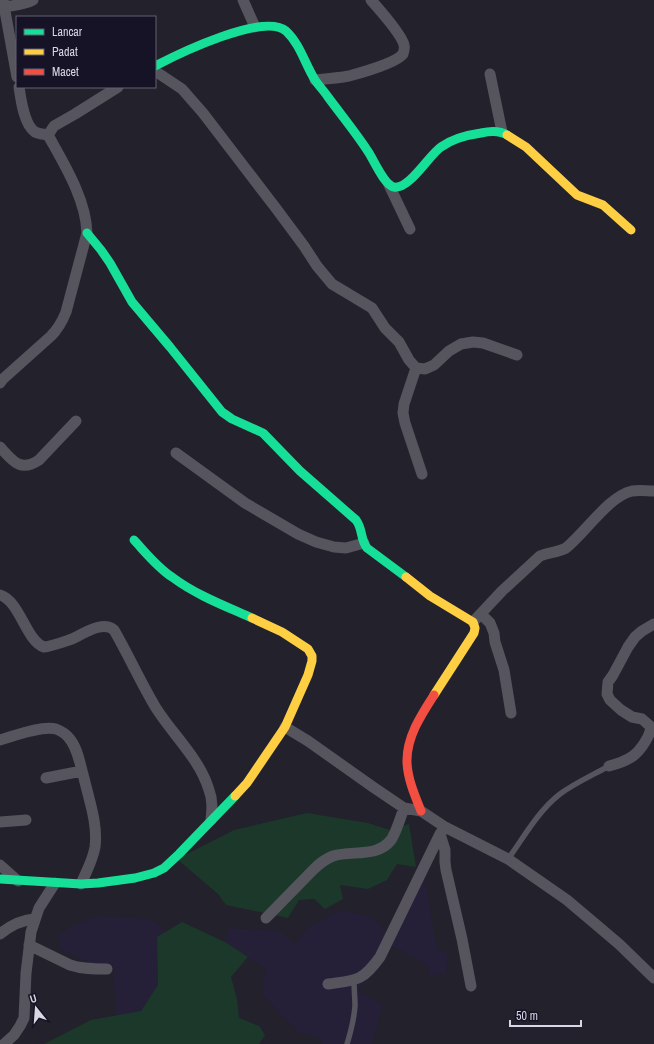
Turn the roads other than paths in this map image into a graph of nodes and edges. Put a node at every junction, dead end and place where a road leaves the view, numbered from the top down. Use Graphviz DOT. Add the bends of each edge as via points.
graph roads {
  1 [pos="33,0"];
  2 [pos="243,0"];
  3 [pos="371,0"];
  4 [pos="4,3"];
  5 [pos="255,26"];
  6 [pos="156,65"];
  7 [pos="16,71"];
  8 [pos="156,72"];
  9 [pos="490,74"];
  10 [pos="315,80"];
  11 [pos="19,88"];
  12 [pos="116,88"];
  13 [pos="502,132"];
  14 [pos="48,135"];
  15 [pos="389,185"];
  16 [pos="410,229"];
  17 [pos="631,230"];
  18 [pos="87,233"];
  19 [pos="517,355"];
  20 [pos="416,368"];
  21 [pos="1,380"];
  22 [pos="76,421"];
  23 [pos="0,447"];
  24 [pos="176,453"];
  25 [pos="422,474"];
  26 [pos="654,491"];
  27 [pos="134,540"];
  28 [pos="364,543"];
  29 [pos="0,595"];
  30 [pos="481,614"];
  31 [pos="473,622"];
  32 [pos="654,624"];
  33 [pos="511,713"];
  34 [pos="285,727"];
  35 [pos="0,740"];
  36 [pos="609,766"];
  37 [pos="82,770"];
  38 [pos="46,778"];
  39 [pos="404,808"];
  40 [pos="421,811"];
  41 [pos="26,820"];
  42 [pos="212,820"];
  43 [pos="0,822"];
  44 [pos="442,831"];
  45 [pos="508,859"];
  46 [pos="0,866"];
  47 [pos="0,879"];
  48 [pos="18,881"];
  49 [pos="55,883"];
  50 [pos="81,884"];
  51 [pos="266,918"];
  52 [pos="35,919"];
  53 [pos="0,934"];
  54 [pos="29,945"];
  55 [pos="107,970"];
  56 [pos="654,978"];
  57 [pos="354,981"];
  58 [pos="328,984"];
  59 [pos="471,986"];
  60 [pos="4,1044"];
  61 [pos="347,1044"];
  1 -- 4 [label="street" via="22,4"];
  2 -- 5 [label="street"];
  3 -- 10 [label="street" via="401,37 404,45 403,54 395,60 364,72"];
  4 -- 7 [label="street"];
  5 -- 6 [label="street" via="205,42"];
  5 -- 10 [label="street" via="278,26 288,33"];
  8 -- 20 [label="street" via="182,89 203,113 332,284 372,308"];
  9 -- 13 [label="street"];
  10 -- 15 [label="street" via="363,144"];
  11 -- 14 [label="street" via="29,125 36,133"];
  12 -- 14 [label="street" via="54,126"];
  13 -- 15 [label="street" via="487,132 447,142 431,154 410,180 394,188"];
  13 -- 17 [label="street" via="526,147 577,195 602,205"];
  14 -- 18 [label="street" via="81,201"];
  15 -- 16 [label="street"];
  18 -- 21 [label="street" via="63,321 51,336"];
  18 -- 28 [label="street" via="110,263 132,302 222,412 263,434 360,524"];
  19 -- 20 [label="street" via="473,342 461,344 449,351 425,370"];
  20 -- 25 [label="street" via="403,413"];
  22 -- 23 [label="street" via="39,460 32,464 21,466 14,463"];
  24 -- 28 [label="street" via="245,503 298,534 334,547 346,548"];
  26 -- 30 [label="street" via="632,491 620,496 566,548 540,556"];
  27 -- 34 [label="street" via="156,564 186,588 264,623 310,651 312,665"];
  28 -- 31 [label="street" via="430,596"];
  29 -- 42 [label="street" via="9,600 35,640 44,647 96,628 106,626 114,630 156,708 204,777 211,798"];
  30 -- 31 [label="street"];
  30 -- 33 [label="street" via="490,623 494,633 504,670"];
  31 -- 40 [label="street" via="474,633 410,738 407,761 410,782"];
  32 -- 36 [label="street" via="635,637 608,682 607,688 610,700 632,717 642,719 651,727 650,733 634,756"];
  34 -- 39 [label="street"];
  34 -- 42 [label="street" via="247,783"];
  35 -- 37 [label="street" via="31,731 55,729 70,738"];
  36 -- 45 [label="lane" via="579,782 550,803"];
  37 -- 38 [label="street"];
  37 -- 50 [label="street" via="91,805 95,847"];
  39 -- 40 [label="street"];
  39 -- 51 [label="street" via="393,838 384,847 365,853 326,859"];
  40 -- 44 [label="street"];
  41 -- 43 [label="street"];
  42 -- 50 [label="street" via="172,862 158,871 135,878"];
  44 -- 45 [label="street"];
  44 -- 57 [label="street" via="380,957 368,972"];
  44 -- 59 [label="street" via="446,870"];
  45 -- 56 [label="street" via="567,900"];
  46 -- 48 [label="street"];
  47 -- 48 [label="street"];
  48 -- 49 [label="street"];
  49 -- 50 [label="street"];
  49 -- 52 [label="street"];
  52 -- 53 [label="street" via="14,924"];
  52 -- 54 [label="street"];
  54 -- 55 [label="street" via="70,965 84,969"];
  54 -- 60 [label="street" via="24,1018"];
  57 -- 58 [label="street"];
  57 -- 61 [label="lane" via="354,1015"];
}
